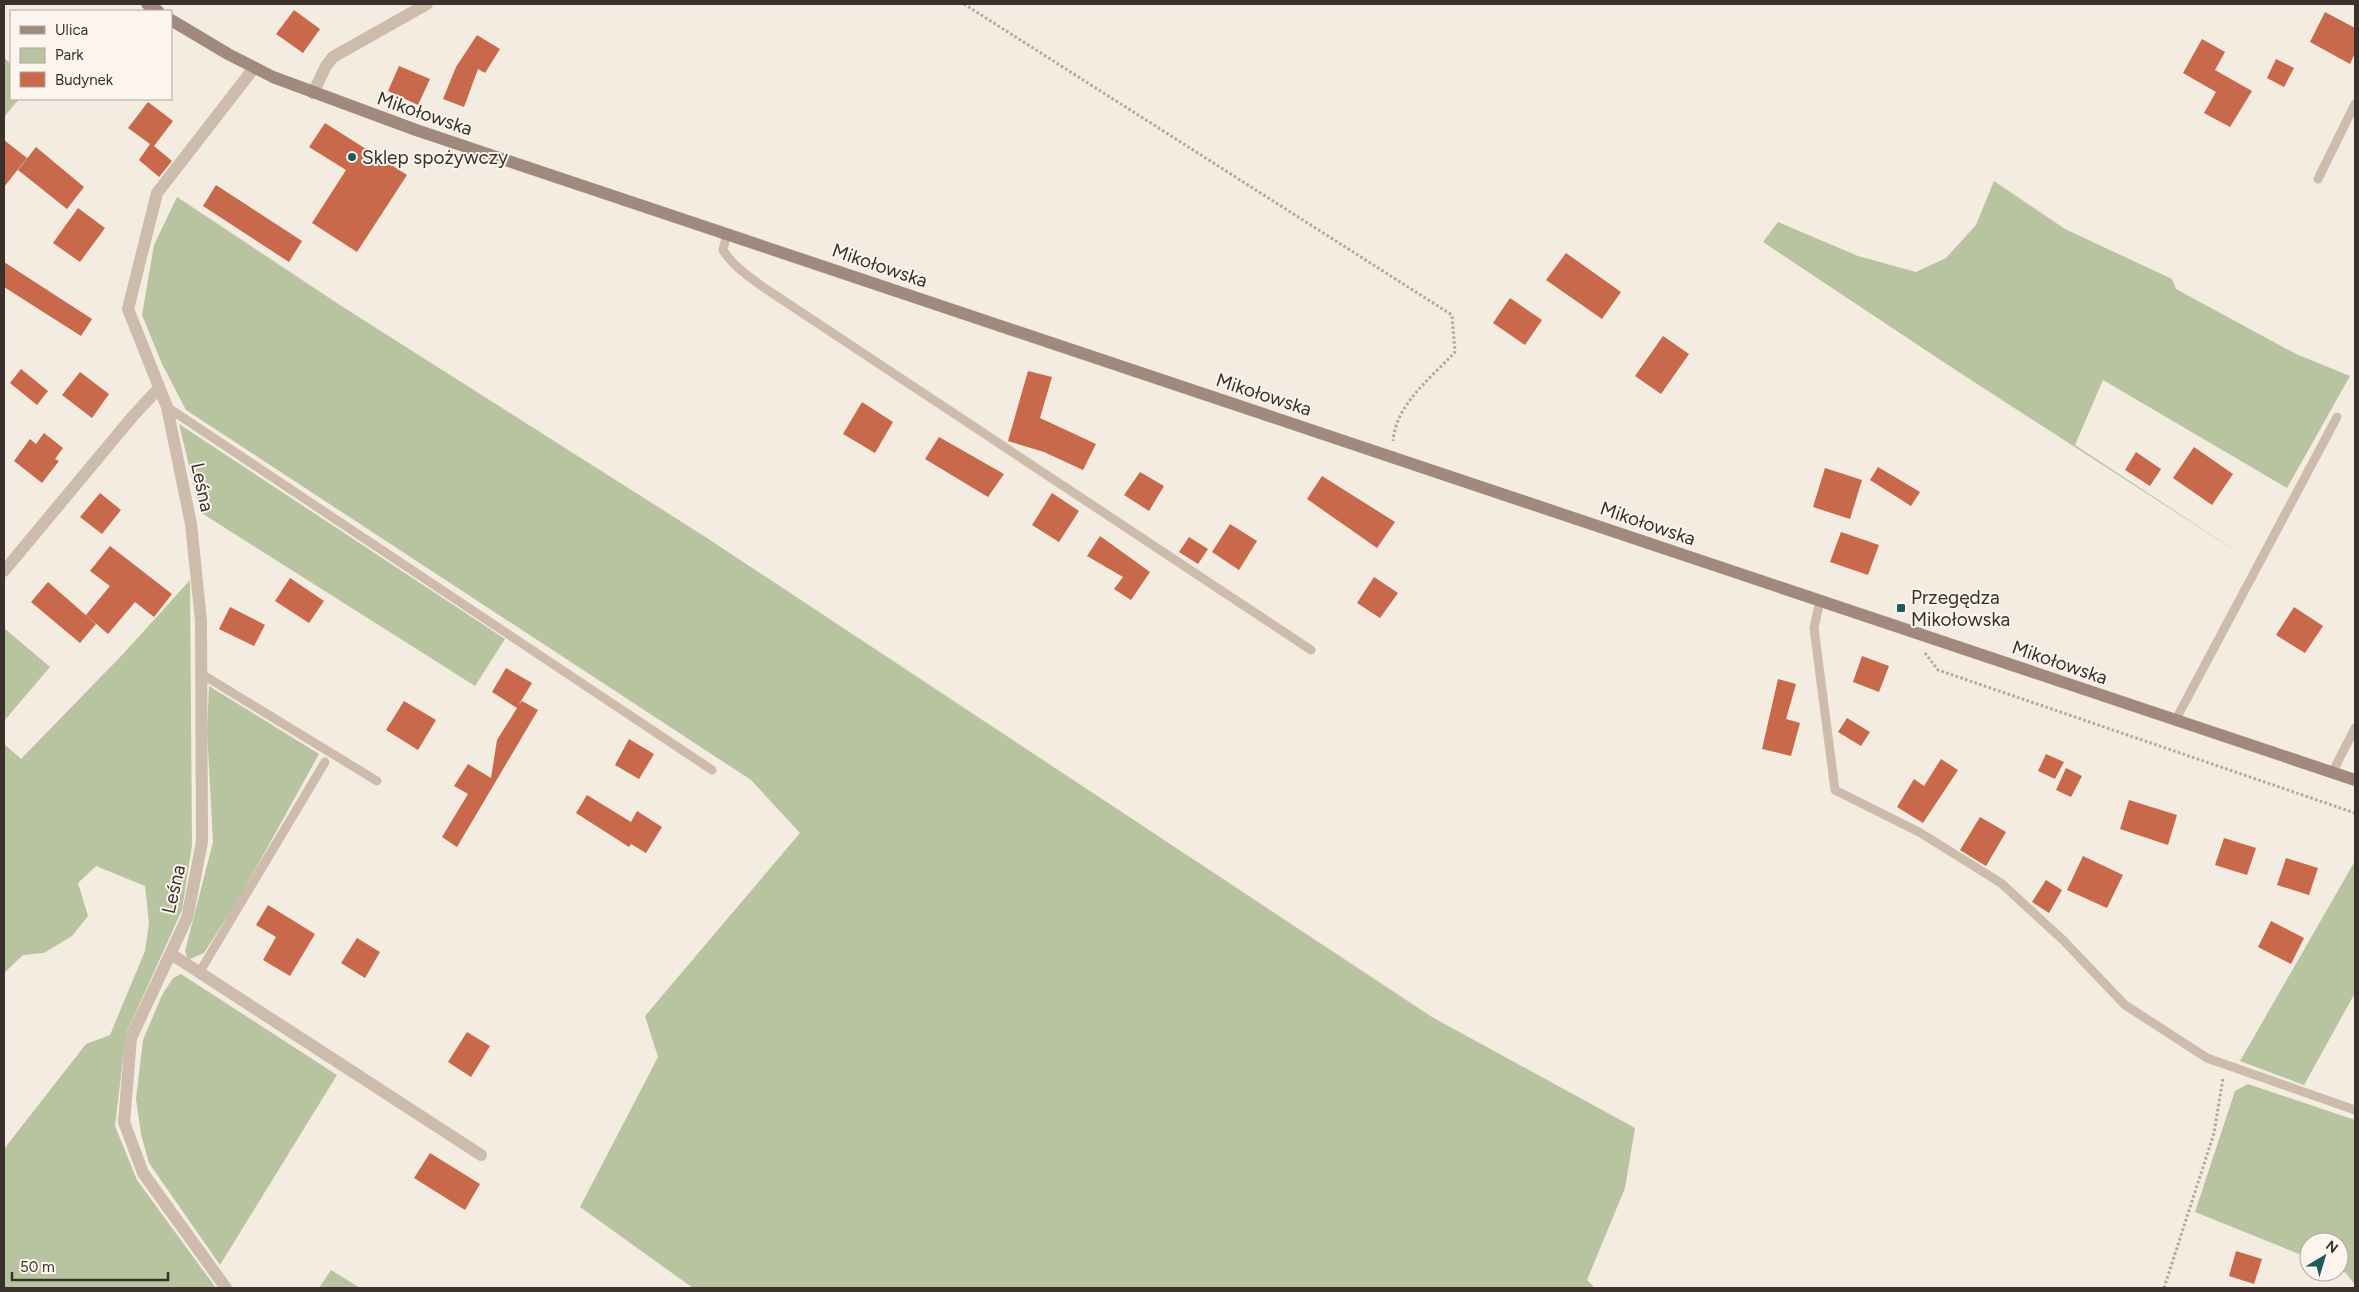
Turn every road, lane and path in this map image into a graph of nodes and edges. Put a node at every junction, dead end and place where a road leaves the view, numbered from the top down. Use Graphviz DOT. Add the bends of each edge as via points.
graph roads {
  1 [pos="427,4"];
  2 [pos="964,4"];
  3 [pos="172,21"];
  4 [pos="254,68"];
  5 [pos="314,93"];
  6 [pos="2355,104"];
  7 [pos="2318,179"];
  8 [pos="727,234"];
  9 [pos="159,388"];
  10 [pos="167,407"];
  11 [pos="2337,418"];
  12 [pos="1392,457"];
  13 [pos="4,571"];
  14 [pos="1820,600"];
  15 [pos="1919,633"];
  16 [pos="1311,650"];
  17 [pos="200,672"];
  18 [pos="2175,721"];
  19 [pos="2355,728"];
  20 [pos="325,762"];
  21 [pos="712,770"];
  22 [pos="2332,773"];
  23 [pos="2355,780"];
  24 [pos="377,782"];
  25 [pos="2355,813"];
  26 [pos="171,954"];
  27 [pos="200,973"];
  28 [pos="2225,1065"];
  29 [pos="2355,1110"];
  30 [pos="481,1154"];
  31 [pos="226,1288"];
  32 [pos="2164,1288"];
  1 -- 5 [label="street" via="333,57"];
  2 -- 12 [label="path" via="1452,316 1455,352 1401,413 1394,426"];
  3 -- 4 [label="main road, Mikołowska"];
  4 -- 5 [label="main road, Mikołowska"];
  4 -- 9 [label="street, Leśna" via="157,193 128,310"];
  5 -- 8 [label="main road, Mikołowska"];
  6 -- 7 [label="lane"];
  8 -- 12 [label="main road, Mikołowska"];
  8 -- 16 [label="lane" via="723,250 727,256 763,287"];
  9 -- 10 [label="street, Leśna"];
  9 -- 13 [label="street" via="132,416"];
  10 -- 17 [label="street, Leśna" via="191,524 201,620"];
  10 -- 21 [label="lane"];
  11 -- 18 [label="lane"];
  12 -- 14 [label="main road, Mikołowska"];
  14 -- 15 [label="main road, Mikołowska"];
  14 -- 28 [label="lane" via="1814,628 1834,790 1919,832 2001,882 2126,1005 2207,1058"];
  15 -- 18 [label="main road, Mikołowska"];
  15 -- 25 [label="path" via="1925,652 1938,670"];
  17 -- 24 [label="lane"];
  17 -- 26 [label="street, Leśna" via="202,842 187,918"];
  18 -- 22 [label="main road, Mikołowska"];
  19 -- 22 [label="lane"];
  20 -- 27 [label="lane"];
  22 -- 23 [label="main road, Mikołowska"];
  26 -- 27 [label="street"];
  26 -- 31 [label="street, Leśna" via="131,1038 124,1122 142,1173"];
  27 -- 30 [label="street"];
  28 -- 29 [label="lane"];
  28 -- 32 [label="path" via="2214,1134"];
}
